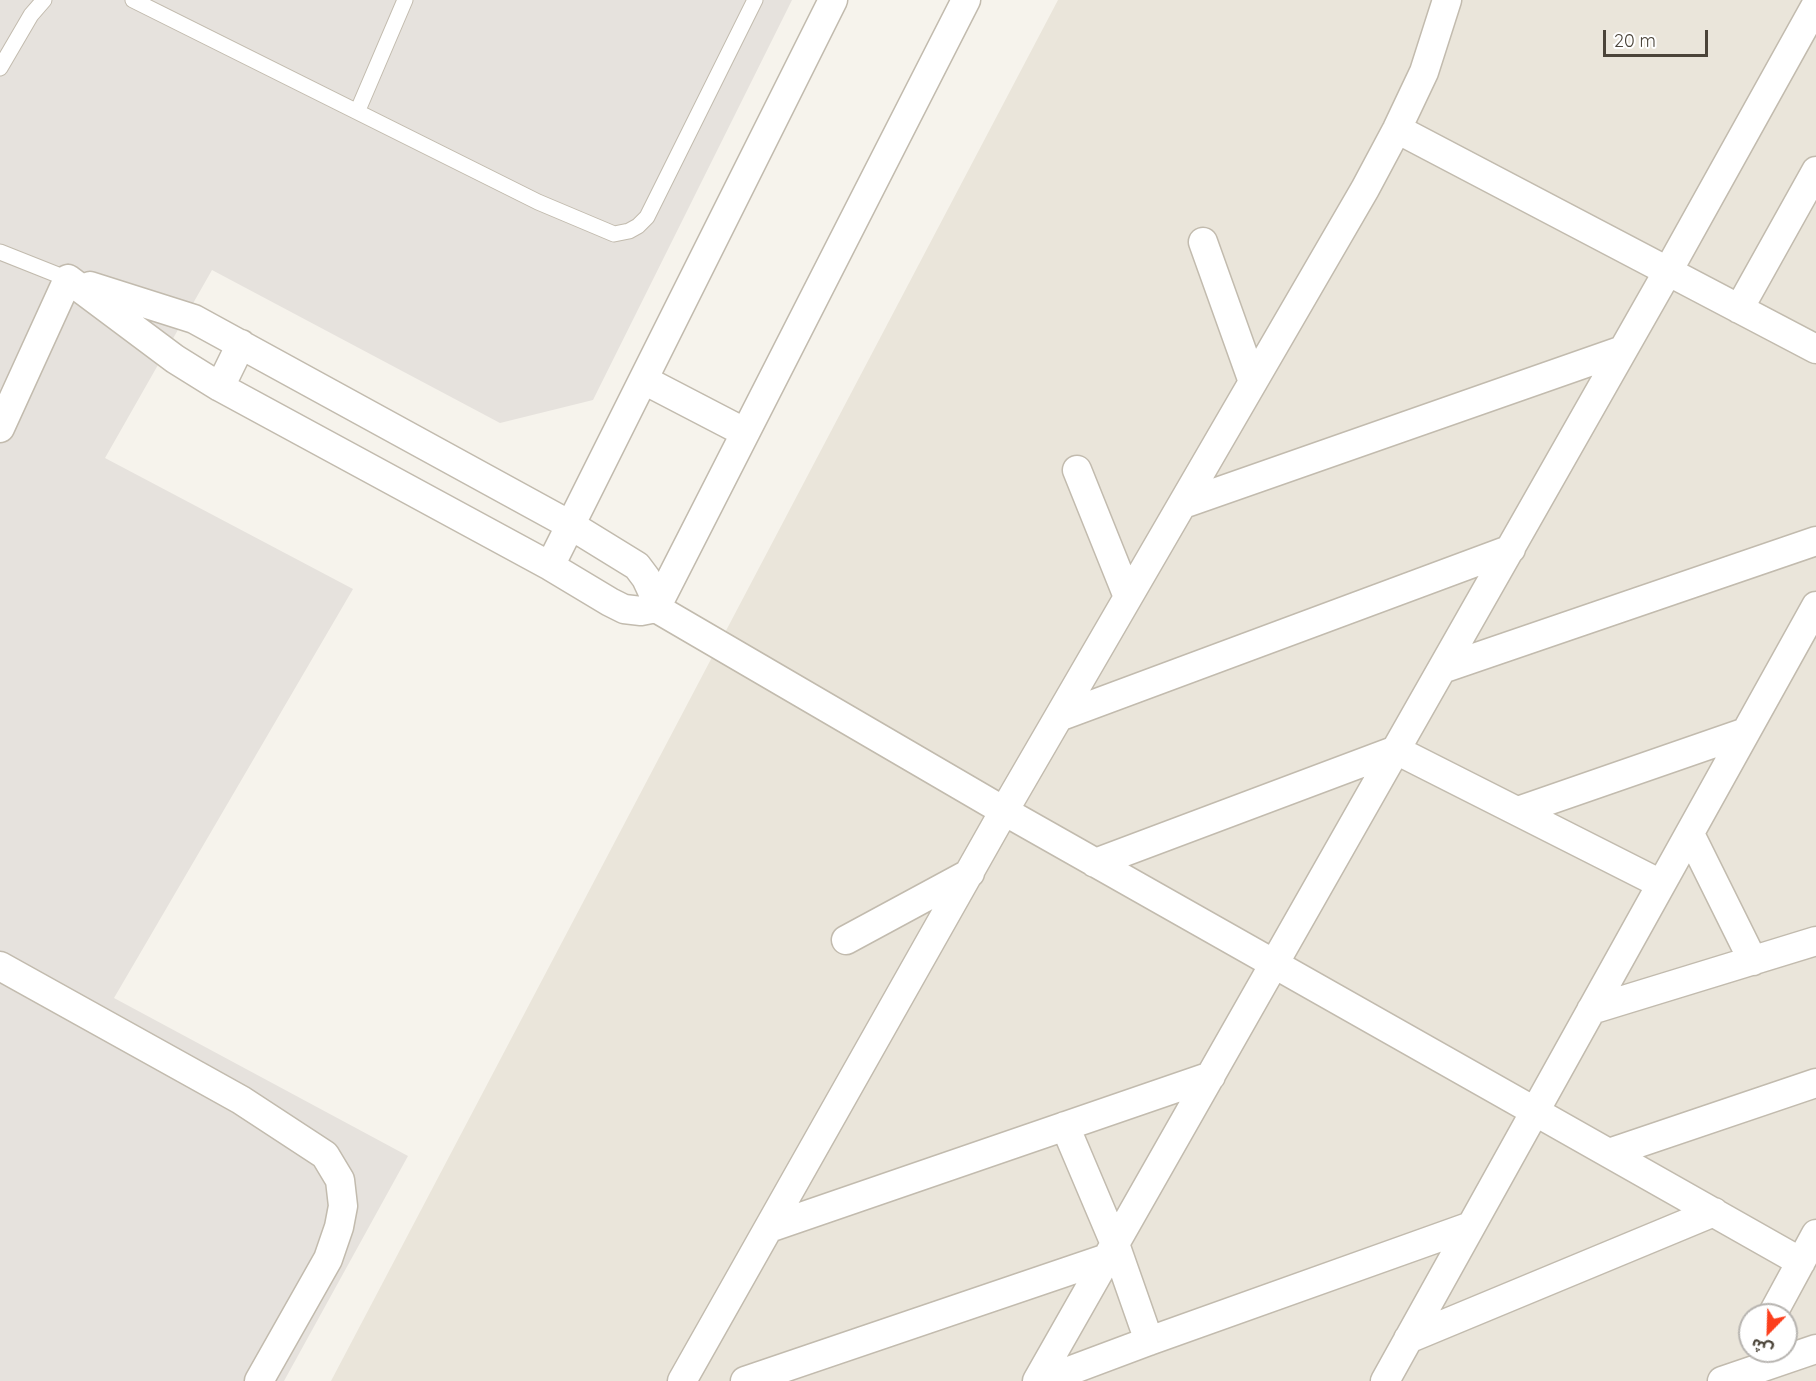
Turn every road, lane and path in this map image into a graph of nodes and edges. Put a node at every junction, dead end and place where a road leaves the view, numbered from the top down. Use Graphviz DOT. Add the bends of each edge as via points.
graph roads {
  1 [pos="44,0"];
  2 [pos="133,0"];
  3 [pos="405,0"];
  4 [pos="755,0"];
  5 [pos="833,0"];
  6 [pos="966,0"];
  7 [pos="1447,0"];
  8 [pos="1816,5"];
  9 [pos="0,68"];
  10 [pos="358,110"];
  11 [pos="1397,129"];
  12 [pos="1816,171"];
  13 [pos="1203,242"];
  14 [pos="0,252"];
  15 [pos="1668,271"];
  16 [pos="68,279"];
  17 [pos="1739,309"];
  18 [pos="241,344"];
  19 [pos="1623,350"];
  20 [pos="1816,350"];
  21 [pos="644,380"];
  22 [pos="1253,382"];
  23 [pos="220,387"];
  24 [pos="0,428"];
  25 [pos="744,432"];
  26 [pos="1077,470"];
  27 [pos="1183,504"];
  28 [pos="572,526"];
  29 [pos="1816,541"];
  30 [pos="1510,549"];
  31 [pos="550,566"];
  32 [pos="1128,597"];
  33 [pos="1816,606"];
  34 [pos="656,608"];
  35 [pos="1442,669"];
  36 [pos="1059,717"];
  37 [pos="1746,732"];
  38 [pos="1396,750"];
  39 [pos="1518,811"];
  40 [pos="1004,812"];
  41 [pos="1690,834"];
  42 [pos="1095,863"];
  43 [pos="969,873"];
  44 [pos="1661,884"];
  45 [pos="846,940"];
  46 [pos="1816,941"];
  47 [pos="1753,961"];
  48 [pos="1275,964"];
  49 [pos="0,966"];
  50 [pos="1591,1010"];
  51 [pos="1210,1076"];
  52 [pos="1816,1083"];
  53 [pos="1535,1112"];
  54 [pos="1065,1126"];
  55 [pos="1609,1153"];
  56 [pos="1714,1212"];
  57 [pos="1471,1226"];
  58 [pos="769,1228"];
  59 [pos="1816,1234"];
  60 [pos="1111,1251"];
  61 [pos="1801,1262"];
  62 [pos="1779,1303"];
  63 [pos="1408,1339"];
  64 [pos="1149,1341"];
  65 [pos="1816,1349"];
  66 [pos="1737,1372"];
  67 [pos="259,1381"];
  68 [pos="682,1381"];
  69 [pos="745,1381"];
  70 [pos="1037,1381"];
  71 [pos="1042,1381"];
  72 [pos="1385,1381"];
  1 -- 9 [label="lane"];
  2 -- 10 [label="lane"];
  3 -- 10 [label="lane"];
  4 -- 10 [label="lane" via="647,217 629,231 614,234 538,202"];
  5 -- 21 [label="street"];
  6 -- 25 [label="street"];
  7 -- 11 [label="street" via="1424,72"];
  8 -- 15 [label="street"];
  11 -- 15 [label="street"];
  11 -- 22 [label="street"];
  12 -- 17 [label="street"];
  13 -- 22 [label="street"];
  14 -- 16 [label="lane"];
  15 -- 17 [label="street"];
  15 -- 19 [label="street"];
  16 -- 18 [label="street" via="194,319"];
  16 -- 23 [label="street" via="175,359"];
  16 -- 24 [label="street"];
  17 -- 20 [label="street"];
  18 -- 23 [label="street"];
  18 -- 28 [label="street"];
  19 -- 27 [label="street"];
  19 -- 30 [label="street"];
  21 -- 25 [label="street"];
  21 -- 28 [label="street"];
  22 -- 27 [label="street"];
  23 -- 31 [label="street"];
  25 -- 34 [label="street"];
  26 -- 32 [label="street"];
  27 -- 32 [label="street"];
  28 -- 31 [label="street"];
  28 -- 34 [label="street" via="637,566 646,578"];
  29 -- 35 [label="street"];
  30 -- 35 [label="street"];
  30 -- 36 [label="street"];
  31 -- 34 [label="street" via="624,609"];
  32 -- 36 [label="street"];
  33 -- 37 [label="street"];
  34 -- 40 [label="street"];
  35 -- 38 [label="street"];
  36 -- 40 [label="street"];
  37 -- 39 [label="street"];
  37 -- 41 [label="street"];
  38 -- 39 [label="street"];
  38 -- 42 [label="street"];
  38 -- 48 [label="street"];
  39 -- 44 [label="street"];
  40 -- 42 [label="street"];
  40 -- 43 [label="street"];
  41 -- 44 [label="street"];
  41 -- 47 [label="street"];
  42 -- 48 [label="street"];
  43 -- 45 [label="street"];
  43 -- 58 [label="street"];
  44 -- 50 [label="street"];
  46 -- 47 [label="street"];
  47 -- 50 [label="street"];
  48 -- 51 [label="street"];
  48 -- 53 [label="street"];
  49 -- 67 [label="street" via="241,1100 325,1155 340,1180 343,1206 339,1227 328,1259"];
  50 -- 53 [label="street"];
  51 -- 54 [label="street"];
  51 -- 60 [label="street"];
  52 -- 55 [label="street"];
  53 -- 55 [label="street"];
  53 -- 57 [label="street"];
  54 -- 58 [label="street"];
  54 -- 60 [label="street"];
  55 -- 56 [label="street"];
  56 -- 61 [label="street"];
  56 -- 63 [label="street"];
  57 -- 63 [label="street"];
  57 -- 64 [label="street"];
  58 -- 68 [label="street"];
  59 -- 61 [label="street"];
  60 -- 64 [label="street"];
  60 -- 69 [label="street"];
  60 -- 70 [label="street"];
  61 -- 62 [label="street"];
  63 -- 72 [label="street"];
  64 -- 71 [label="street"];
  65 -- 66 [label="street"];
}
